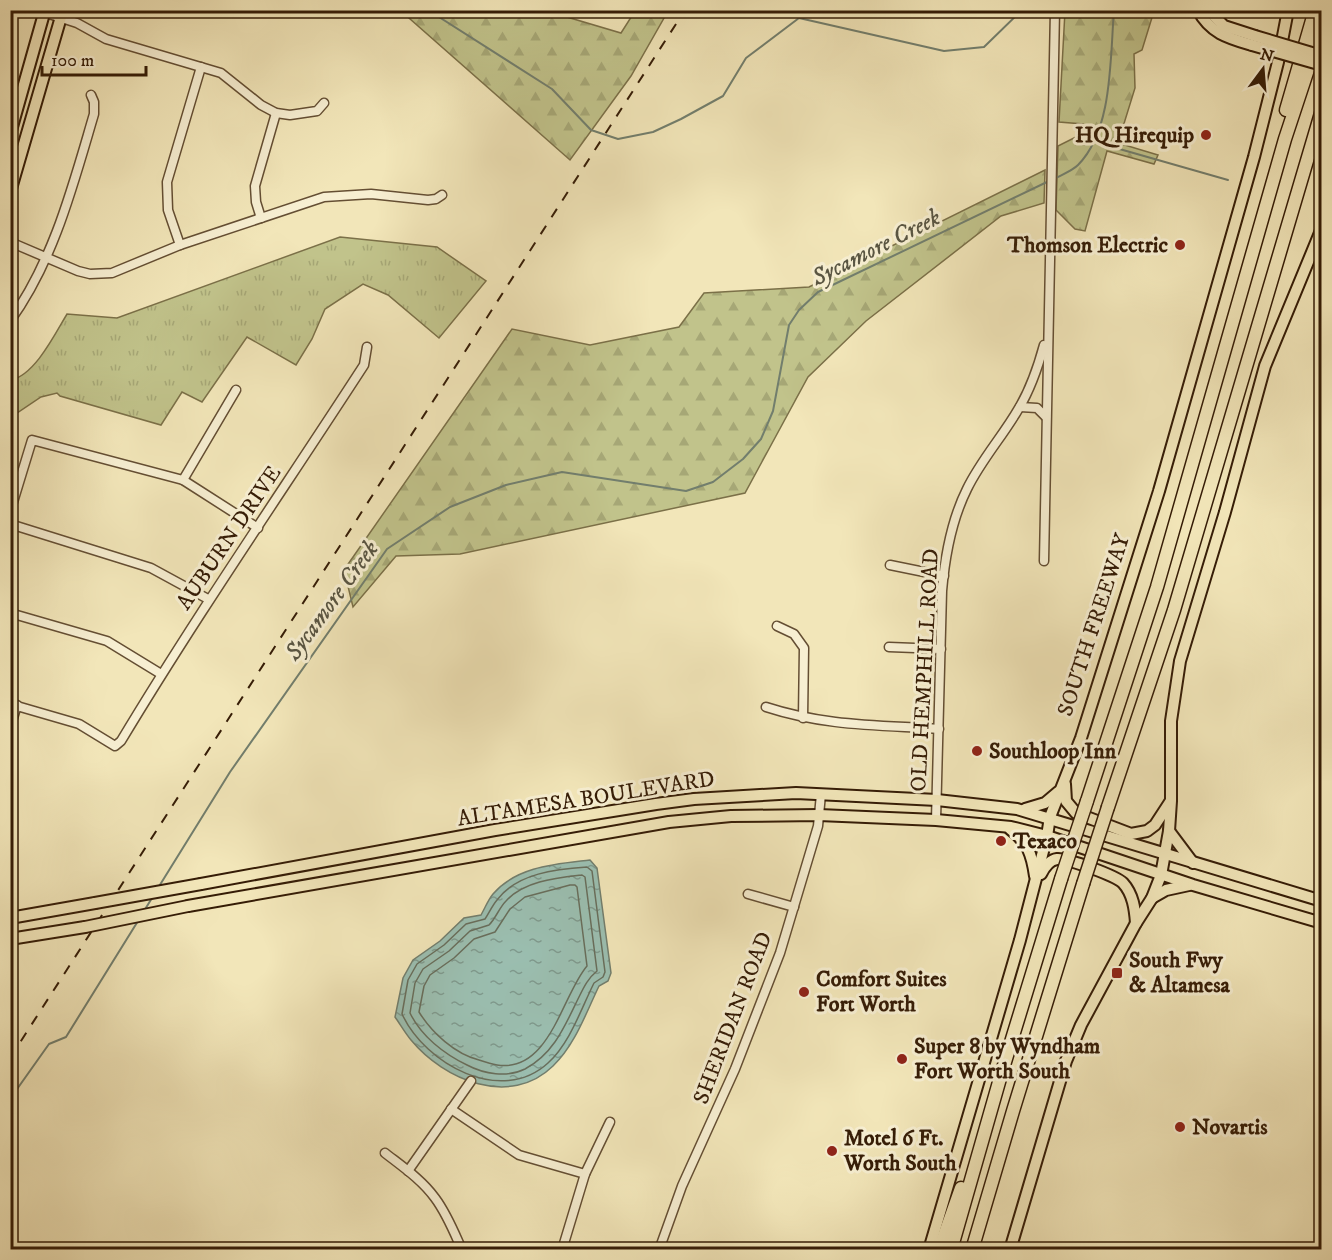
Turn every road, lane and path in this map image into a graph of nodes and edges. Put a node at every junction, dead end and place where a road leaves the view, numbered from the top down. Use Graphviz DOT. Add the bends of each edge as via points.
graph roads {
  1 [pos="1055,10"];
  2 [pos="1198,10"];
  3 [pos="1208,10"];
  4 [pos="1288,10"];
  5 [pos="1315,10"];
  6 [pos="42,11"];
  7 [pos="62,14"];
  8 [pos="1322,27"];
  9 [pos="1253,41"];
  10 [pos="1322,56"];
  11 [pos="1322,65"];
  12 [pos="201,67"];
  13 [pos="91,95"];
  14 [pos="324,103"];
  15 [pos="1322,110"];
  16 [pos="276,113"];
  17 [pos="1319,126"];
  18 [pos="10,134"];
  19 [pos="1285,139"];
  20 [pos="10,192"];
  21 [pos="442,195"];
  22 [pos="261,218"];
  23 [pos="1322,228"];
  24 [pos="10,242"];
  25 [pos="180,245"];
  26 [pos="46,257"];
  27 [pos="10,321"];
  28 [pos="1048,330"];
  29 [pos="367,346"];
  30 [pos="236,390"];
  31 [pos="1020,407"];
  32 [pos="1046,417"];
  33 [pos="183,480"];
  34 [pos="10,512"];
  35 [pos="10,524"];
  36 [pos="258,528"];
  37 [pos="1044,561"];
  38 [pos="890,565"];
  39 [pos="944,576"];
  40 [pos="208,599"];
  41 [pos="10,613"];
  42 [pos="777,626"];
  43 [pos="889,646"];
  44 [pos="941,649"];
  45 [pos="161,674"];
  46 [pos="14,704"];
  47 [pos="766,707"];
  48 [pos="803,718"];
  49 [pos="10,728"];
  50 [pos="939,729"];
  51 [pos="1067,772"];
  52 [pos="1060,789"];
  53 [pos="821,794"];
  54 [pos="937,800"];
  55 [pos="1171,801"];
  56 [pos="1022,810"];
  57 [pos="819,815"];
  58 [pos="1050,818"];
  59 [pos="936,820"];
  60 [pos="1006,827"];
  61 [pos="1169,831"];
  62 [pos="1047,836"];
  63 [pos="1166,855"];
  64 [pos="1193,863"];
  65 [pos="1161,874"];
  66 [pos="1036,883"];
  67 [pos="1193,885"];
  68 [pos="1290,892"];
  69 [pos="748,894"];
  70 [pos="1152,898"];
  71 [pos="1322,901"];
  72 [pos="794,907"];
  73 [pos="1284,912"];
  74 [pos="10,918"];
  75 [pos="1136,923"];
  76 [pos="1322,923"];
  77 [pos="10,939"];
  78 [pos="1001,1075"];
  79 [pos="471,1081"];
  80 [pos="451,1109"];
  81 [pos="610,1122"];
  82 [pos="386,1153"];
  83 [pos="408,1171"];
  84 [pos="585,1174"];
  85 [pos="462,1250"];
  86 [pos="562,1250"];
  87 [pos="659,1250"];
  88 [pos="929,1250"];
  89 [pos="939,1250"];
  90 [pos="951,1250"];
  91 [pos="974,1250"];
  92 [pos="1011,1250"];
  1 -- 28 [label="street, OLD HEMPHILL ROAD"];
  2 -- 9 [label="main road" via="1215,32"];
  3 -- 9 [label="main road" via="1224,26"];
  4 -- 51 [label="main road, SOUTH FREEWAY" via="1254,157 1159,490"];
  5 -- 19 [label="highway" via="1282,124"];
  6 -- 7 [label="street"];
  6 -- 18 [label="main road"];
  7 -- 12 [label="street" via="106,39"];
  7 -- 20 [label="main road"];
  8 -- 19 [label="highway"];
  9 -- 10 [label="main road, bridge"];
  9 -- 11 [label="main road, bridge"];
  12 -- 16 [label="street" via="226,76"];
  12 -- 25 [label="street" via="167,182 168,210"];
  13 -- 26 [label="street" via="94,114 72,191"];
  14 -- 16 [label="street" via="317,111"];
  15 -- 17 [label="highway"];
  16 -- 22 [label="street" via="255,186"];
  17 -- 91 [label="highway, bridge" via="1174,610 1083,884"];
  19 -- 78 [label="highway, bridge" via="1157,587"];
  21 -- 22 [label="street" via="428,200 344,194"];
  22 -- 25 [label="street"];
  23 -- 55 [label="main road" via="1265,366 1180,661 1171,721"];
  24 -- 26 [label="street"];
  25 -- 26 [label="street" via="123,270 101,274 78,271"];
  26 -- 27 [label="street"];
  28 -- 31 [label="street, OLD HEMPHILL ROAD"];
  28 -- 32 [label="street, OLD HEMPHILL ROAD"];
  29 -- 36 [label="street, AUBURN DRIVE" via="364,366"];
  30 -- 33 [label="street"];
  31 -- 32 [label="street" via="1037,408"];
  31 -- 39 [label="street, OLD HEMPHILL ROAD" via="961,502 951,531"];
  32 -- 37 [label="street, OLD HEMPHILL ROAD"];
  33 -- 34 [label="street" via="32,440"];
  33 -- 36 [label="street"];
  35 -- 40 [label="street" via="151,568"];
  36 -- 40 [label="street, AUBURN DRIVE"];
  38 -- 39 [label="street"];
  39 -- 44 [label="street, OLD HEMPHILL ROAD"];
  40 -- 45 [label="street, AUBURN DRIVE"];
  41 -- 45 [label="street" via="107,641"];
  42 -- 48 [label="street" via="794,634 804,648"];
  43 -- 44 [label="street"];
  44 -- 50 [label="street, OLD HEMPHILL ROAD"];
  45 -- 46 [label="street, AUBURN DRIVE" via="115,746 79,724"];
  46 -- 49 [label="street"];
  47 -- 48 [label="street"];
  48 -- 50 [label="street"];
  50 -- 54 [label="street, OLD HEMPHILL ROAD"];
  51 -- 52 [label="main road, SOUTH FREEWAY"];
  51 -- 55 [label="main road" via="1065,793 1070,808 1124,833 1147,831"];
  52 -- 56 [label="main road" via="1045,803"];
  52 -- 58 [label="main road, SOUTH FREEWAY"];
  53 -- 54 [label="main road, ALTAMESA BOULEVARD"];
  53 -- 57 [label="street, SHERIDAN ROAD"];
  53 -- 74 [label="main road, ALTAMESA BOULEVARD, bridge" via="763,794 656,804"];
  54 -- 56 [label="main road, ALTAMESA BOULEVARD"];
  54 -- 59 [label="street, OLD HEMPHILL ROAD"];
  55 -- 61 [label="main road"];
  56 -- 58 [label="main road, ALTAMESA BOULEVARD"];
  57 -- 59 [label="main road, ALTAMESA BOULEVARD"];
  57 -- 72 [label="street, SHERIDAN ROAD"];
  57 -- 77 [label="main road, ALTAMESA BOULEVARD, bridge" via="731,816 669,822"];
  58 -- 62 [label="main road, SOUTH FREEWAY"];
  58 -- 63 [label="main road, ALTAMESA BOULEVARD"];
  59 -- 60 [label="main road, ALTAMESA BOULEVARD"];
  60 -- 62 [label="main road, ALTAMESA BOULEVARD"];
  60 -- 66 [label="main road" via="1022,838 1029,849"];
  61 -- 63 [label="main road"];
  61 -- 64 [label="main road"];
  62 -- 65 [label="main road, ALTAMESA BOULEVARD"];
  62 -- 66 [label="main road, SOUTH FREEWAY"];
  63 -- 64 [label="main road, ALTAMESA BOULEVARD"];
  63 -- 65 [label="main road"];
  64 -- 68 [label="main road, ALTAMESA BOULEVARD"];
  65 -- 67 [label="main road, ALTAMESA BOULEVARD"];
  65 -- 70 [label="main road"];
  66 -- 75 [label="main road" via="1045,867 1056,859 1107,873 1129,892"];
  66 -- 88 [label="main road, SOUTH FREEWAY"];
  67 -- 70 [label="main road" via="1166,890"];
  67 -- 73 [label="main road, ALTAMESA BOULEVARD"];
  68 -- 71 [label="main road, ALTAMESA BOULEVARD"];
  68 -- 73 [label="main road"];
  69 -- 72 [label="street"];
  70 -- 75 [label="main road"];
  72 -- 87 [label="street, SHERIDAN ROAD" via="735,1069 682,1186"];
  73 -- 76 [label="main road, ALTAMESA BOULEVARD"];
  75 -- 92 [label="main road" via="1066,1061"];
  78 -- 89 [label="highway" via="991,1086"];
  78 -- 90 [label="highway"];
  79 -- 80 [label="street"];
  80 -- 83 [label="street"];
  80 -- 84 [label="street" via="519,1155"];
  81 -- 84 [label="street"];
  82 -- 83 [label="street"];
  83 -- 85 [label="street" via="434,1197"];
  84 -- 86 [label="street"];
}
